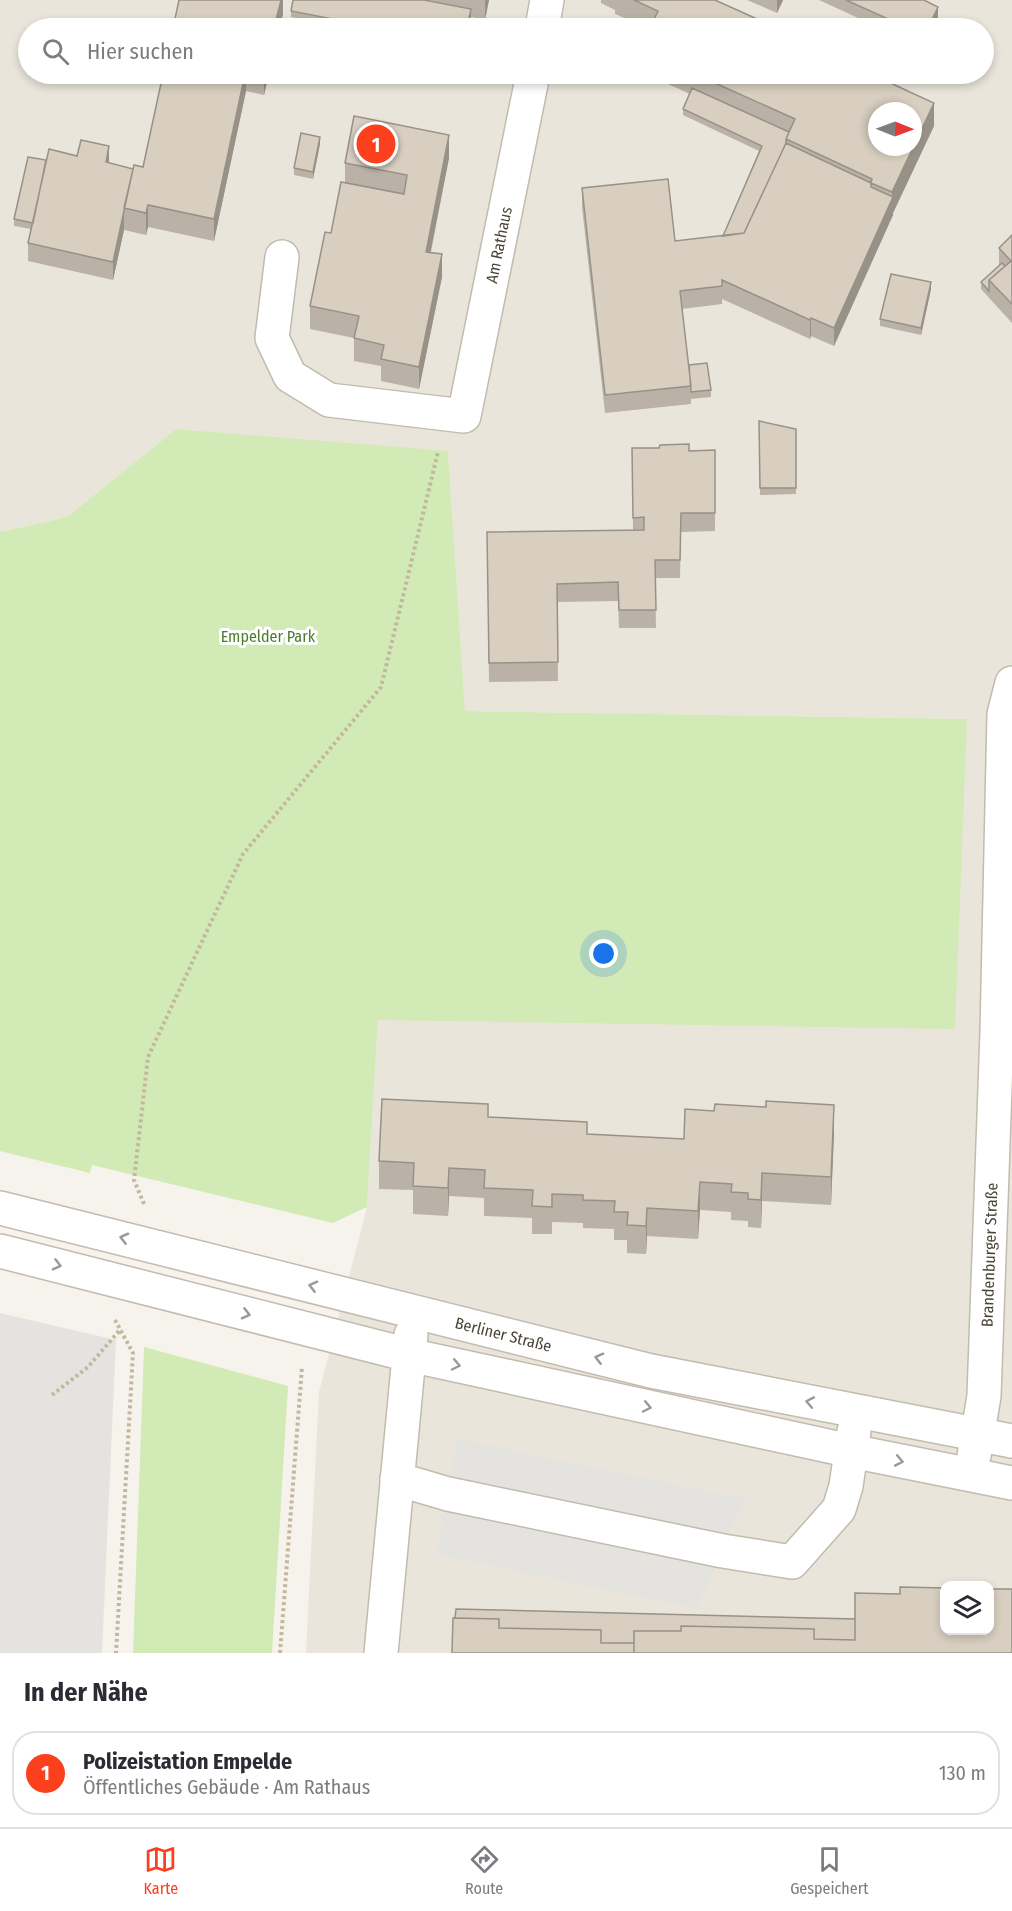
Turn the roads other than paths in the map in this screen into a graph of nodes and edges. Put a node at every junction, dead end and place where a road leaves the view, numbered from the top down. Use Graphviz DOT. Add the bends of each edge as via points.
graph roads {
  1 [pos="547,0"];
  2 [pos="544,18"];
  3 [pos="531,84"];
  4 [pos="282,257"];
  5 [pos="1012,683"];
  6 [pos="1005,1032"];
  7 [pos="0,1208"];
  8 [pos="0,1251"];
  9 [pos="413,1312"];
  10 [pos="409,1355"];
  11 [pos="858,1411"];
  12 [pos="977,1434"];
  13 [pos="1012,1441"];
  14 [pos="850,1451"];
  15 [pos="971,1476"];
  16 [pos="397,1479"];
  17 [pos="1012,1483"];
  18 [pos="381,1653"];
  1 -- 2 [label="street"];
  3 -- 4 [label="street, Am Rathaus" via="464,416 329,400 290,376 272,338"];
  5 -- 6 [label="street, Brandenburger Straße" via="1004,714"];
  6 -- 12 [label="street, Brandenburger Straße" via="984,1396"];
  9 -- 7 [label="street, Berliner Straße, one-way"];
  8 -- 10 [label="street, one-way"];
  9 -- 10 [label="street"];
  11 -- 9 [label="street, Berliner Straße, one-way" via="651,1371"];
  10 -- 14 [label="street, one-way"];
  10 -- 16 [label="street"];
  11 -- 12 [label="street, Berliner Straße"];
  11 -- 14 [label="street"];
  12 -- 13 [label="street, Berliner Straße"];
  12 -- 15 [label="street, Brandenburger Straße"];
  14 -- 15 [label="street, one-way"];
  14 -- 16 [label="street" via="839,1509 792,1562 448,1494"];
  15 -- 17 [label="street"];
  16 -- 18 [label="street"];
}
